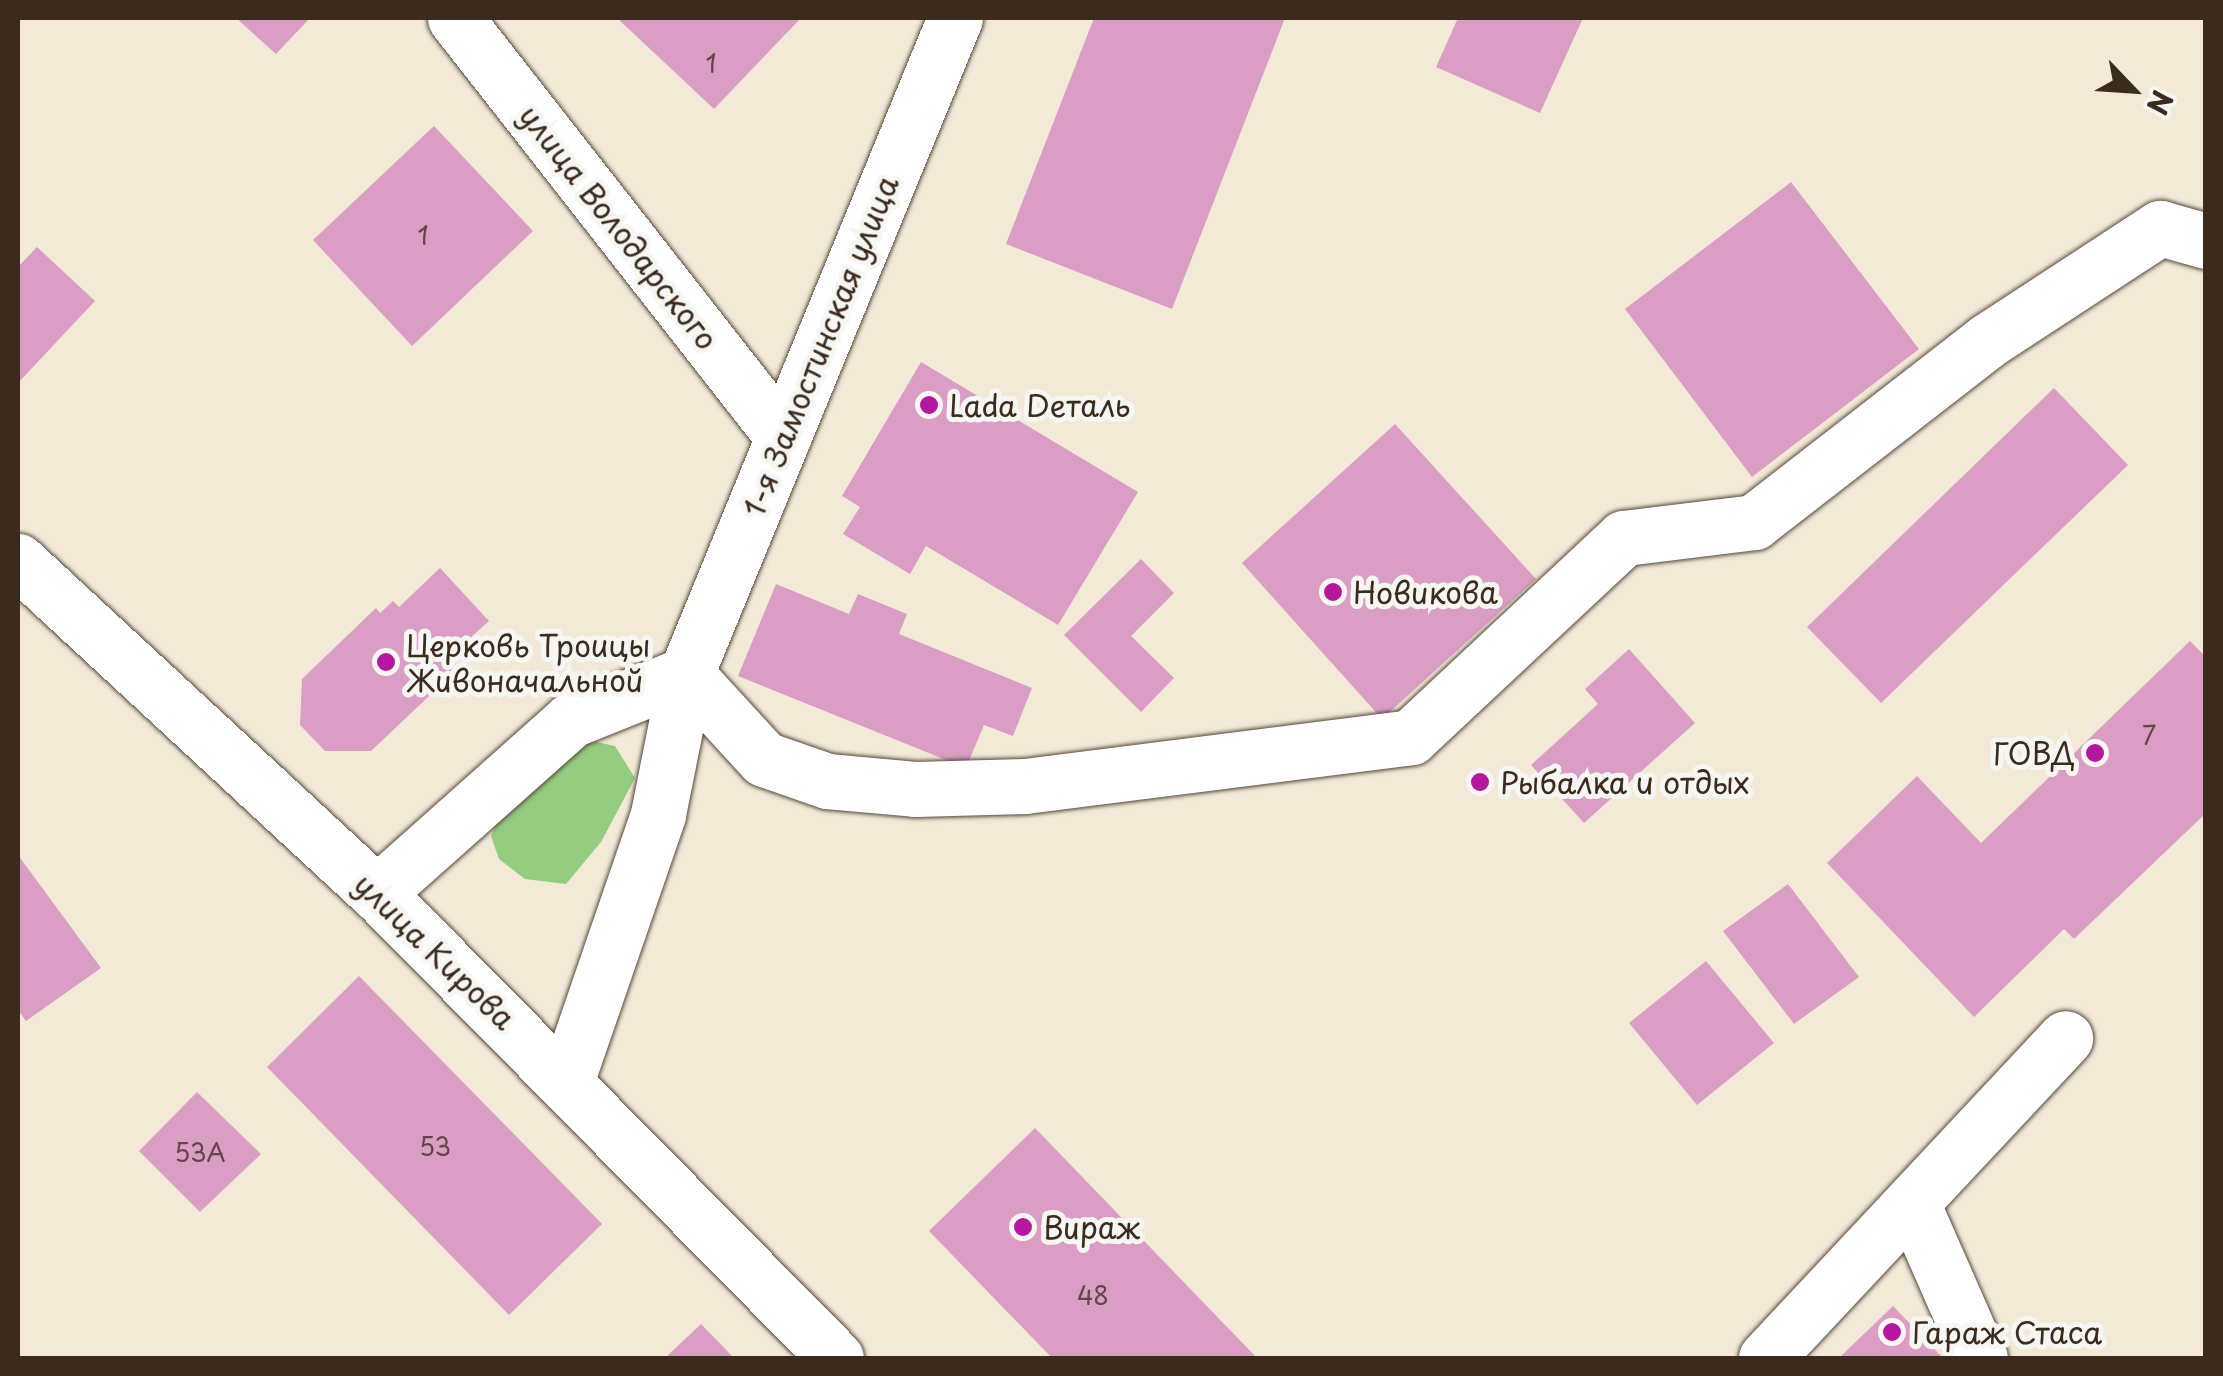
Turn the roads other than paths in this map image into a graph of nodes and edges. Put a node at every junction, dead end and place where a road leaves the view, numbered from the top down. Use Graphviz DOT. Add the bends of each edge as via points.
graph roads {
  1 [pos="455,18"];
  2 [pos="954,18"];
  3 [pos="2206,242"];
  4 [pos="783,437"];
  5 [pos="18,560"];
  6 [pos="686,674"];
  7 [pos="378,893"];
  8 [pos="2065,1038"];
  9 [pos="567,1079"];
  10 [pos="1912,1202"];
  11 [pos="836,1358"];
  12 [pos="1766,1358"];
  13 [pos="1980,1358"];
  1 -- 4 [label="street, улица Володарского"];
  2 -- 4 [label="street, 1-я Замостинская улица"];
  3 -- 6 [label="street" via="2160,228 1986,341 1754,522 1624,538 1411,737 1024,786 915,789 827,782 764,759"];
  4 -- 6 [label="street, 1-я Замостинская улица"];
  5 -- 7 [label="street, улица Кирова"];
  6 -- 7 [label="street" via="571,720"];
  6 -- 9 [label="street, 1-я Замостинская улица" via="658,814"];
  7 -- 9 [label="street, улица Кирова"];
  8 -- 10 [label="street"];
  9 -- 11 [label="street, улица Кирова"];
  10 -- 12 [label="street"];
  10 -- 13 [label="street"];
}
